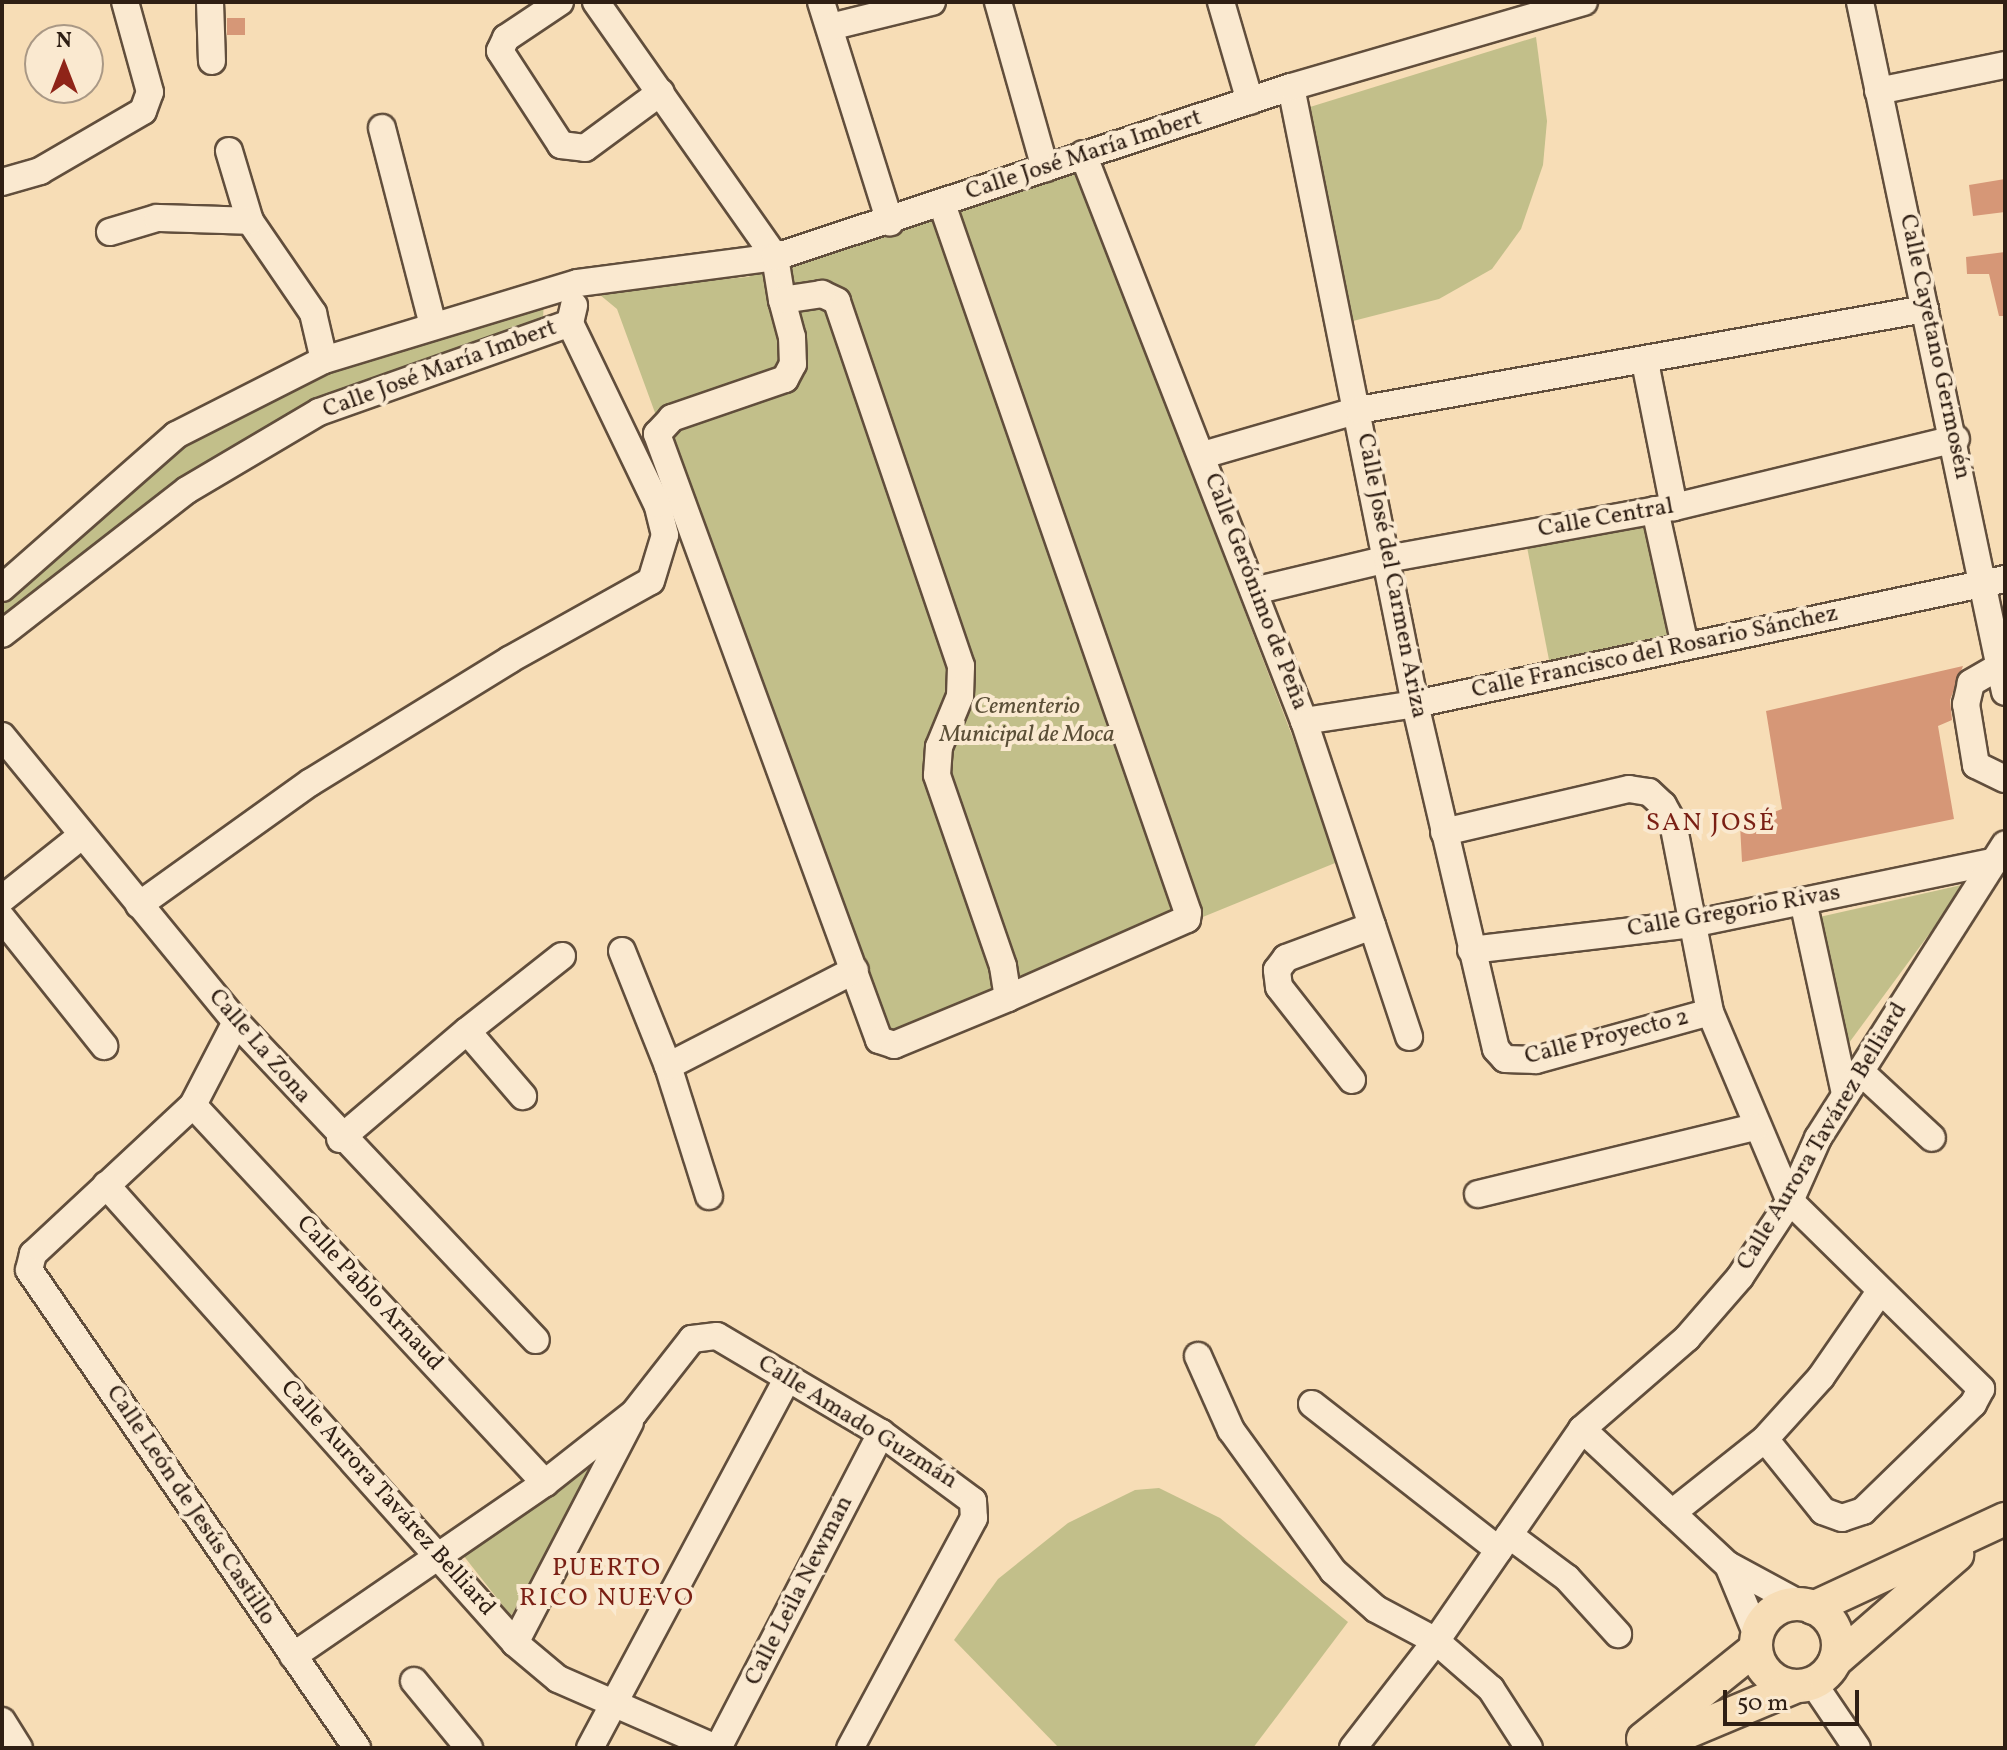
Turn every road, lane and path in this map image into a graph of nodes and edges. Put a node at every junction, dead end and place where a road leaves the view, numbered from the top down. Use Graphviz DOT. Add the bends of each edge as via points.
graph roads {
  1 [pos="125,2"];
  2 [pos="210,2"];
  3 [pos="560,2"];
  4 [pos="596,2"];
  5 [pos="932,2"];
  6 [pos="998,2"];
  7 [pos="1221,2"];
  8 [pos="1584,2"];
  9 [pos="1860,2"];
  10 [pos="826,14"];
  11 [pos="212,61"];
  12 [pos="2005,65"];
  13 [pos="1291,87"];
  14 [pos="1878,91"];
  15 [pos="661,92"];
  16 [pos="1250,101"];
  17 [pos="382,128"];
  18 [pos="229,151"];
  19 [pos="1083,154"];
  20 [pos="1045,168"];
  21 [pos="2,182"];
  22 [pos="942,204"];
  23 [pos="250,221"];
  24 [pos="890,222"];
  25 [pos="110,232"];
  26 [pos="775,257"];
  27 [pos="578,283"];
  28 [pos="782,300"];
  29 [pos="1925,309"];
  30 [pos="432,322"];
  31 [pos="570,323"];
  32 [pos="324,360"];
  33 [pos="1645,362"];
  34 [pos="1359,410"];
  35 [pos="1956,439"];
  36 [pos="1203,455"];
  37 [pos="1665,508"];
  38 [pos="1387,559"];
  39 [pos="1994,581"];
  40 [pos="2,588"];
  41 [pos="1254,591"];
  42 [pos="2,634"];
  43 [pos="1685,645"];
  44 [pos="2000,666"];
  45 [pos="2005,692"];
  46 [pos="1415,704"];
  47 [pos="1304,721"];
  48 [pos="2,736"];
  49 [pos="2005,779"];
  50 [pos="1444,832"];
  51 [pos="80,837"];
  52 [pos="2000,853"];
  53 [pos="2,899"];
  54 [pos="1803,901"];
  55 [pos="139,905"];
  56 [pos="2,918"];
  57 [pos="1692,924"];
  58 [pos="1372,926"];
  59 [pos="1471,950"];
  60 [pos="622,951"];
  61 [pos="562,956"];
  62 [pos="855,970"];
  63 [pos="1008,998"];
  64 [pos="1710,1012"];
  65 [pos="236,1022"];
  66 [pos="467,1031"];
  67 [pos="1409,1037"];
  68 [pos="104,1046"];
  69 [pos="1505,1059"];
  70 [pos="668,1066"];
  71 [pos="1860,1071"];
  72 [pos="1352,1080"];
  73 [pos="1845,1094"];
  74 [pos="523,1096"];
  75 [pos="193,1105"];
  76 [pos="1755,1127"];
  77 [pos="1932,1138"];
  78 [pos="340,1139"];
  79 [pos="106,1185"];
  80 [pos="1478,1194"];
  81 [pos="709,1196"];
  82 [pos="1790,1201"];
  83 [pos="1879,1293"];
  84 [pos="536,1340"];
  85 [pos="1198,1356"];
  86 [pos="786,1381"];
  87 [pos="1312,1404"];
  88 [pos="634,1413"];
  89 [pos="1582,1429"];
  90 [pos="881,1433"];
  91 [pos="1765,1439"];
  92 [pos="545,1483"];
  93 [pos="1672,1513"];
  94 [pos="1994,1525"];
  95 [pos="1504,1543"];
  96 [pos="440,1557"];
  97 [pos="1728,1565"];
  98 [pos="1808,1606"];
  99 [pos="1618,1634"];
  100 [pos="1436,1641"];
  101 [pos="1756,1642"];
  102 [pos="515,1643"];
  103 [pos="293,1656"];
  104 [pos="1815,1677"];
  105 [pos="414,1681"];
  106 [pos="616,1701"];
  107 [pos="2,1721"];
  108 [pos="19,1748"];
  109 [pos="357,1748"];
  110 [pos="469,1748"];
  111 [pos="590,1748"];
  112 [pos="717,1748"];
  113 [pos="850,1748"];
  114 [pos="1353,1748"];
  115 [pos="1529,1748"];
  116 [pos="1632,1748"];
  117 [pos="1649,1748"];
  118 [pos="1857,1748"];
  1 -- 21 [label="street" via="149,103 40,171"];
  2 -- 11 [label="street"];
  3 -- 15 [label="street" via="506,38 500,51 561,145 585,148"];
  4 -- 15 [label="street"];
  5 -- 10 [label="street"];
  6 -- 20 [label="street"];
  7 -- 16 [label="street"];
  8 -- 13 [label="street, Calle José María Imbert"];
  9 -- 14 [label="street, Calle Cayetano Germosén"];
  10 -- 24 [label="street"];
  12 -- 14 [label="street"];
  13 -- 16 [label="street, Calle José María Imbert"];
  13 -- 34 [label="street, Calle José del Carmen Ariza"];
  14 -- 29 [label="street, Calle Cayetano Germosén"];
  15 -- 26 [label="street"];
  16 -- 19 [label="street, Calle José María Imbert"];
  17 -- 30 [label="street"];
  18 -- 23 [label="street"];
  19 -- 20 [label="street, Calle José María Imbert"];
  19 -- 36 [label="street, Calle Gerónimo de Peña"];
  20 -- 22 [label="street, Calle José María Imbert"];
  22 -- 24 [label="street, Calle José María Imbert"];
  22 -- 63 [label="street" via="1188,913 1187,919"];
  23 -- 25 [label="street" via="157,218"];
  23 -- 32 [label="street" via="313,313"];
  24 -- 26 [label="street, Calle José María Imbert"];
  26 -- 27 [label="street, Calle José María Imbert"];
  26 -- 28 [label="street"];
  27 -- 30 [label="street, Calle José María Imbert"];
  27 -- 31 [label="street, Calle José María Imbert"];
  28 -- 62 [label="street" via="792,337 793,364 785,379 672,418 657,434"];
  28 -- 63 [label="street" via="822,294 837,301 961,666 960,696 939,747 937,775 1003,966"];
  29 -- 33 [label="street"];
  29 -- 35 [label="street, Calle Cayetano Germosén"];
  30 -- 32 [label="street, Calle José María Imbert"];
  31 -- 42 [label="street, Calle José María Imbert" via="319,412 187,490"];
  31 -- 55 [label="street" via="657,504 665,535 651,581 311,782"];
  32 -- 40 [label="street, Calle José María Imbert" via="176,435"];
  33 -- 34 [label="street"];
  33 -- 37 [label="street"];
  34 -- 36 [label="street"];
  34 -- 38 [label="street, Calle José del Carmen Ariza"];
  35 -- 37 [label="street, Calle Central"];
  35 -- 39 [label="street, Calle Cayetano Germosén"];
  36 -- 41 [label="street, Calle Gerónimo de Peña"];
  37 -- 38 [label="street, Calle Central"];
  37 -- 43 [label="street"];
  38 -- 41 [label="street, Calle Central"];
  38 -- 46 [label="street, Calle José del Carmen Ariza"];
  39 -- 43 [label="street, Calle Francisco del Rosario Sánchez"];
  39 -- 44 [label="street, Calle Cayetano Germosén"];
  41 -- 47 [label="street, Calle Gerónimo de Peña"];
  43 -- 46 [label="street, Calle Francisco del Rosario Sánchez"];
  44 -- 45 [label="street, Calle Cayetano Germosén"];
  44 -- 49 [label="street" via="1971,683 1966,704 1976,765"];
  46 -- 47 [label="street, Calle Francisco del Rosario Sánchez"];
  46 -- 50 [label="street, Calle José del Carmen Ariza"];
  47 -- 58 [label="street, Calle Gerónimo de Peña"];
  48 -- 51 [label="street, Calle La Zona"];
  50 -- 57 [label="street" via="1629,789 1649,792 1673,823"];
  50 -- 59 [label="street, Calle José del Carmen Ariza"];
  51 -- 53 [label="street"];
  51 -- 55 [label="street, Calle La Zona"];
  52 -- 54 [label="street, Calle Gregorio Rivas"];
  52 -- 71 [label="street, Calle Aurora Tavárez Belliard"];
  54 -- 57 [label="street, Calle Gregorio Rivas"];
  54 -- 73 [label="street"];
  55 -- 65 [label="street, Calle La Zona"];
  56 -- 68 [label="street"];
  57 -- 59 [label="street, Calle Gregorio Rivas"];
  57 -- 64 [label="street"];
  58 -- 67 [label="street, Calle Gerónimo de Peña"];
  58 -- 72 [label="street" via="1286,958 1277,970 1279,987"];
  59 -- 69 [label="street, Calle José del Carmen Ariza" via="1490,1037"];
  60 -- 70 [label="street"];
  61 -- 66 [label="street"];
  62 -- 63 [label="street" via="879,1040 894,1045"];
  62 -- 70 [label="street"];
  64 -- 69 [label="street, Calle Proyecto 2" via="1536,1060"];
  64 -- 76 [label="street"];
  65 -- 75 [label="street"];
  65 -- 78 [label="street, Calle La Zona"];
  66 -- 74 [label="street"];
  66 -- 78 [label="street"];
  70 -- 81 [label="street"];
  71 -- 73 [label="street, Calle Aurora Tavárez Belliard"];
  71 -- 77 [label="street"];
  73 -- 82 [label="street, Calle Aurora Tavárez Belliard"];
  75 -- 79 [label="street"];
  75 -- 92 [label="street, Calle Pablo Arnaud"];
  76 -- 80 [label="street"];
  76 -- 82 [label="street"];
  78 -- 84 [label="street, Calle La Zona"];
  79 -- 96 [label="street, Calle Aurora Tavárez Belliard"];
  79 -- 103 [label="street, Calle León de Jesús Castillo" via="28,1261"];
  82 -- 83 [label="street"];
  82 -- 89 [label="street, Calle Aurora Tavárez Belliard" via="1715,1309"];
  83 -- 91 [label="street" via="1838,1356"];
  83 -- 91 [label="street" via="1978,1380 1979,1397 1863,1511 1842,1518 1823,1511"];
  85 -- 100 [label="street" via="1231,1430 1333,1571 1376,1609"];
  86 -- 88 [label="street, Calle Amado Guzmán" via="717,1336 704,1334 692,1339"];
  86 -- 90 [label="street, Calle Amado Guzmán"];
  86 -- 106 [label="street"];
  87 -- 95 [label="street"];
  88 -- 92 [label="street"];
  88 -- 102 [label="street"];
  89 -- 93 [label="street"];
  89 -- 95 [label="street, Calle Aurora Tavárez Belliard"];
  90 -- 112 [label="street, Calle Leila Newman"];
  90 -- 113 [label="street, Calle Amado Guzmán" via="962,1487 973,1501 974,1518"];
  91 -- 93 [label="street"];
  92 -- 96 [label="street"];
  93 -- 97 [label="street"];
  94 -- 98 [label="main road"];
  94 -- 104 [label="main road"];
  95 -- 99 [label="street" via="1567,1578"];
  95 -- 100 [label="street, Calle Aurora Tavárez Belliard"];
  96 -- 102 [label="street, Calle Aurora Tavárez Belliard"];
  96 -- 103 [label="street"];
  97 -- 98 [label="street"];
  97 -- 101 [label="street"];
  98 -- 101 [label="main road" via="1774,1611"];
  98 -- 104 [label="main road" via="1835,1630"];
  100 -- 114 [label="street, Calle Aurora Tavárez Belliard"];
  100 -- 115 [label="street" via="1491,1689"];
  101 -- 104 [label="main road" via="1769,1675"];
  101 -- 116 [label="main road"];
  102 -- 106 [label="street, Calle Aurora Tavárez Belliard" via="558,1679"];
  103 -- 109 [label="street, Calle León de Jesús Castillo"];
  104 -- 117 [label="main road"];
  104 -- 118 [label="street"];
  105 -- 110 [label="street"];
  106 -- 111 [label="street"];
  106 -- 112 [label="street, Calle Aurora Tavárez Belliard"];
  107 -- 108 [label="street"];
}
